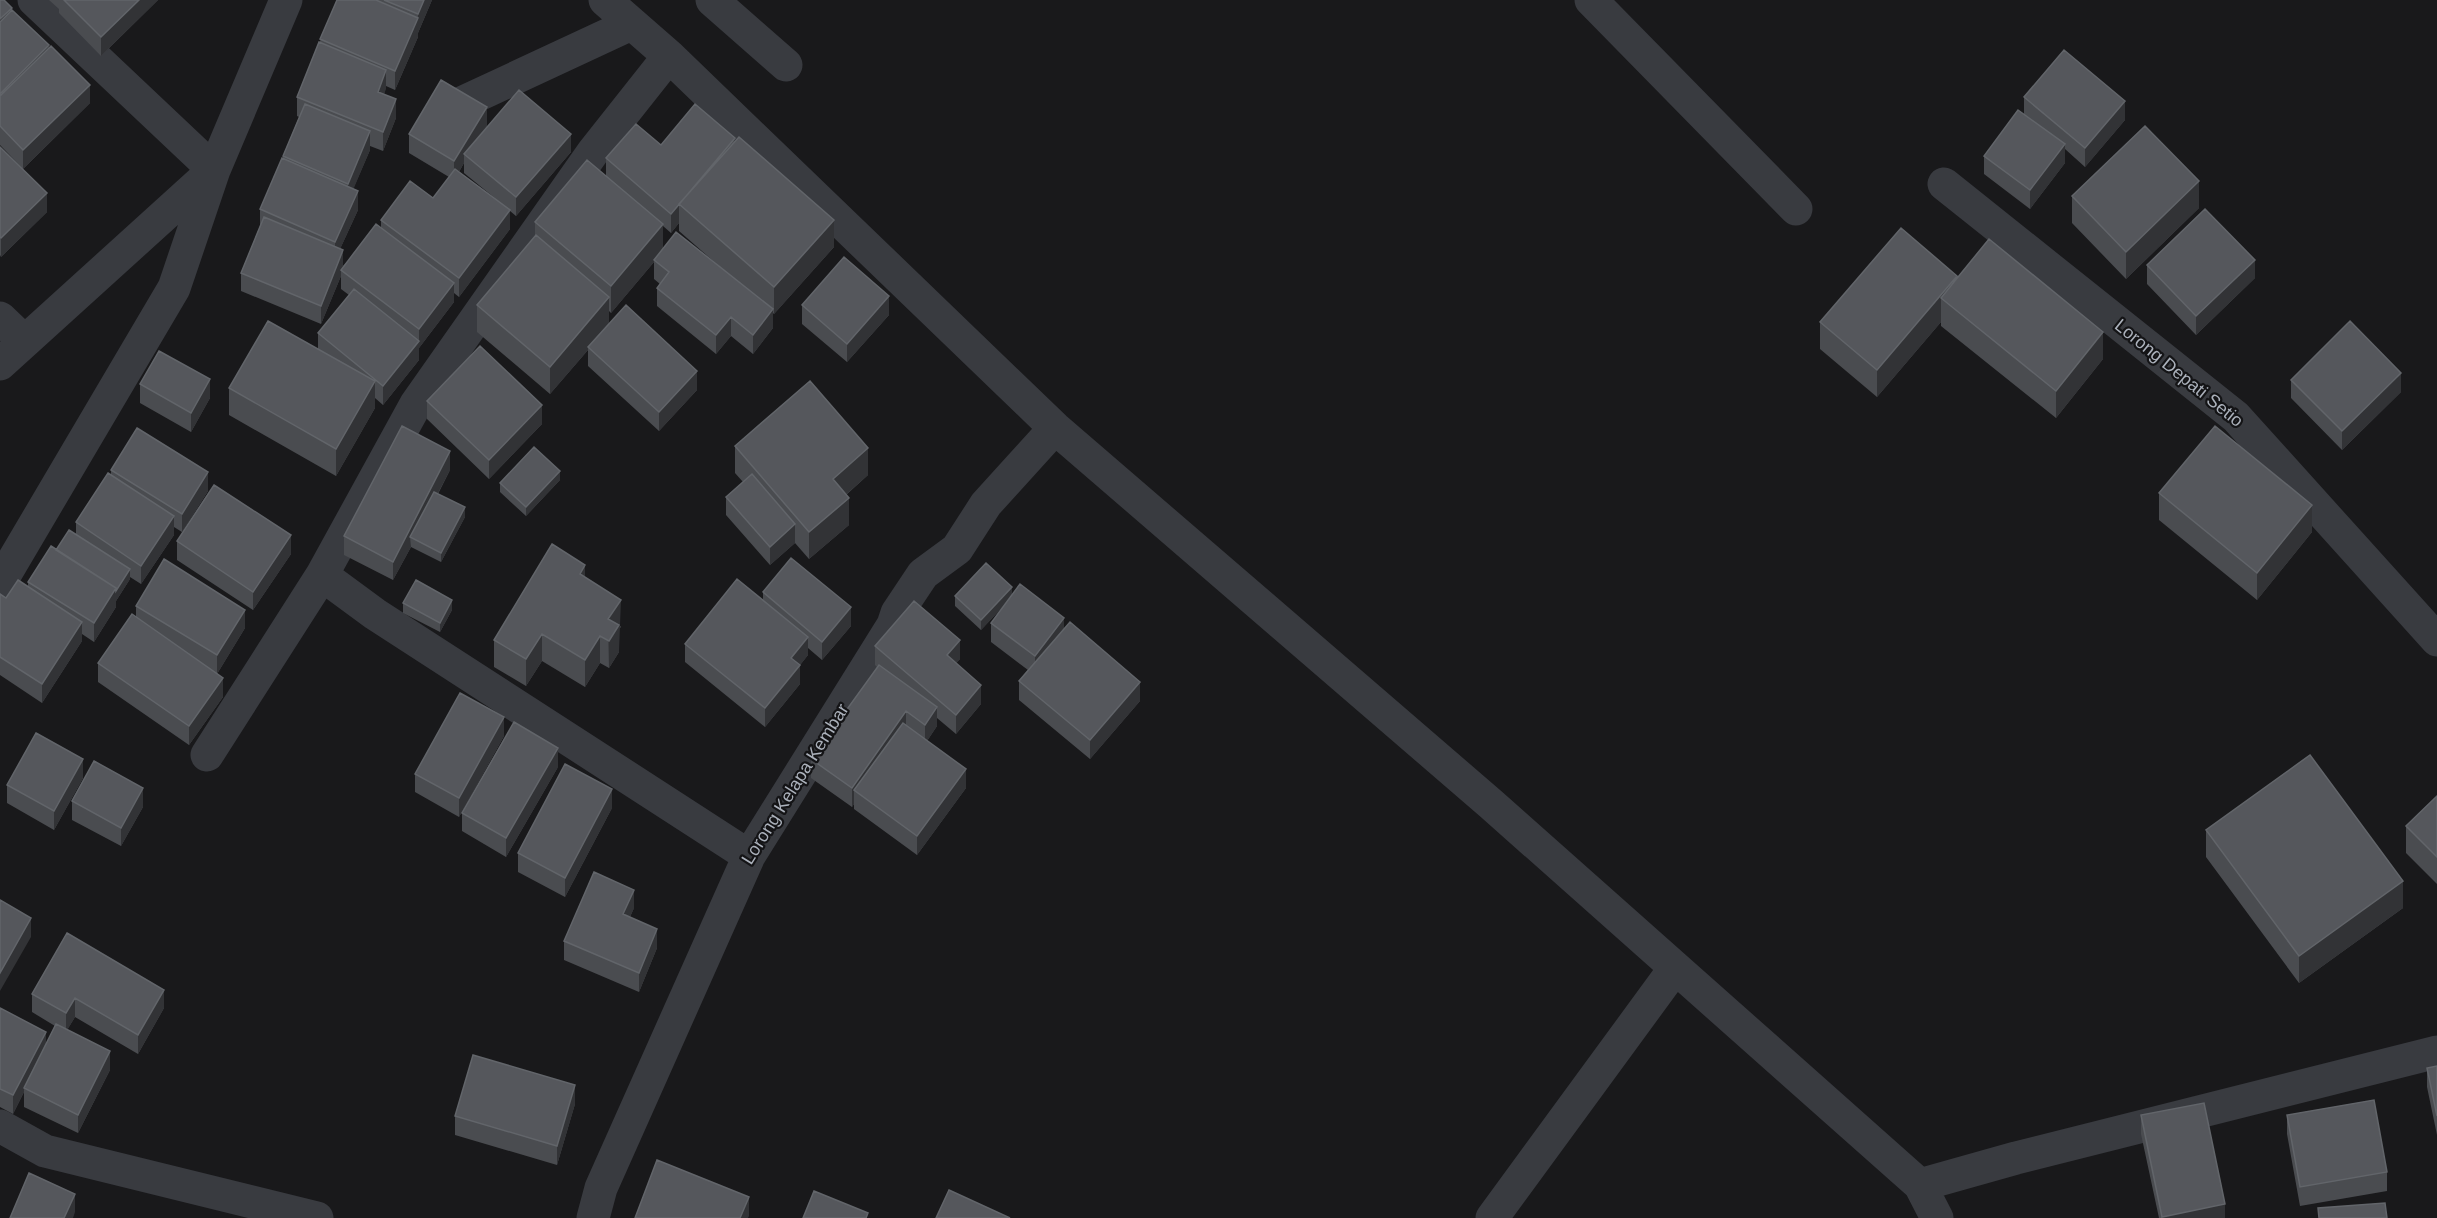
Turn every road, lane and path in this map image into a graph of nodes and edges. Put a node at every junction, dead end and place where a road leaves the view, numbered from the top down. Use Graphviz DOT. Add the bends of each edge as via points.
graph roads {
  1 [pos="34,0"];
  2 [pos="286,0"];
  3 [pos="605,0"];
  4 [pos="712,0"];
  5 [pos="1591,0"];
  6 [pos="631,24"];
  7 [pos="669,56"];
  8 [pos="786,65"];
  9 [pos="457,105"];
  10 [pos="214,170"];
  11 [pos="1944,184"];
  12 [pos="1796,209"];
  13 [pos="0,318"];
  14 [pos="24,341"];
  15 [pos="0,364"];
  16 [pos="1055,428"];
  17 [pos="322,575"];
  18 [pos="0,583"];
  19 [pos="2437,640"];
  20 [pos="207,755"];
  21 [pos="748,856"];
  22 [pos="1676,968"];
  23 [pos="2437,1052"];
  24 [pos="0,1126"];
  25 [pos="1920,1185"];
  26 [pos="317,1218"];
  27 [pos="593,1218"];
  28 [pos="1492,1218"];
  29 [pos="1937,1218"];
  1 -- 10 [label="street"];
  2 -- 10 [label="street"];
  3 -- 6 [label="street"];
  4 -- 8 [label="street"];
  5 -- 12 [label="street"];
  6 -- 7 [label="street"];
  6 -- 9 [label="street"];
  7 -- 16 [label="street"];
  7 -- 17 [label="street" via="593,152 416,404"];
  10 -- 14 [label="street"];
  10 -- 18 [label="street" via="174,288"];
  11 -- 19 [label="street, Lorong Depati Setio" via="2236,417"];
  13 -- 14 [label="street"];
  14 -- 15 [label="street"];
  16 -- 21 [label="street, Lorong Kelapa Kembar" via="986,504 957,549 922,574"];
  16 -- 22 [label="street"];
  17 -- 20 [label="street"];
  17 -- 21 [label="street" via="375,614"];
  21 -- 27 [label="street, Lorong Kelapa Kembar" via="601,1188"];
  22 -- 25 [label="street"];
  22 -- 28 [label="street"];
  23 -- 25 [label="street"];
  24 -- 26 [label="street" via="45,1151"];
  25 -- 29 [label="street"];
}
